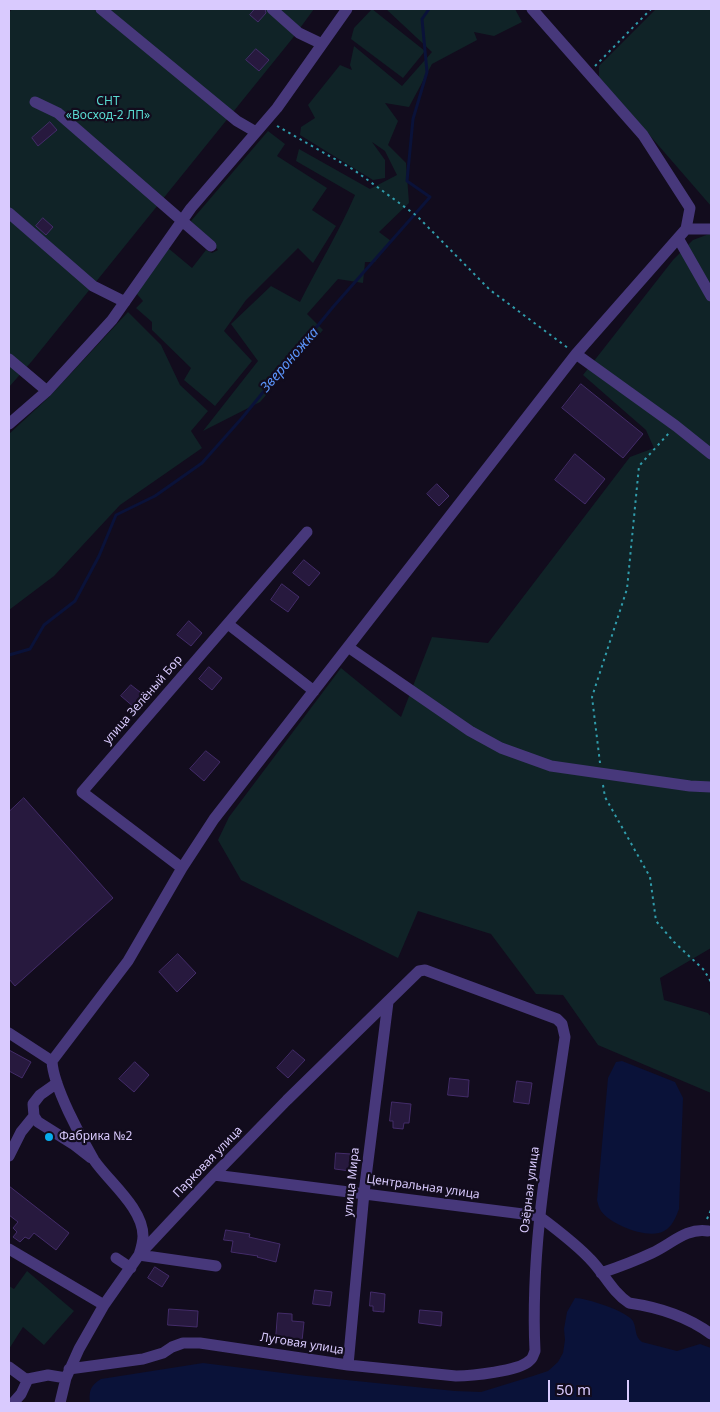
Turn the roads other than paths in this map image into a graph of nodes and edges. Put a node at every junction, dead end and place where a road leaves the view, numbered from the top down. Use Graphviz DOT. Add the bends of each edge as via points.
graph roads {
  1 [pos="101,9"];
  2 [pos="272,9"];
  3 [pos="347,9"];
  4 [pos="539,11"];
  5 [pos="322,44"];
  6 [pos="35,102"];
  7 [pos="256,132"];
  8 [pos="9,213"];
  9 [pos="183,220"];
  10 [pos="686,228"];
  11 [pos="711,229"];
  12 [pos="678,238"];
  13 [pos="211,246"];
  14 [pos="711,296"];
  15 [pos="125,302"];
  16 [pos="576,354"];
  17 [pos="9,359"];
  18 [pos="46,391"];
  19 [pos="9,424"];
  20 [pos="711,454"];
  21 [pos="307,532"];
  22 [pos="228,624"];
  23 [pos="348,647"];
  24 [pos="314,691"];
  25 [pos="711,787"];
  26 [pos="182,868"];
  27 [pos="388,1002"];
  28 [pos="562,1024"];
  29 [pos="9,1033"];
  30 [pos="52,1061"];
  31 [pos="57,1083"];
  32 [pos="34,1116"];
  33 [pos="9,1156"];
  34 [pos="95,1160"];
  35 [pos="214,1175"];
  36 [pos="364,1193"];
  37 [pos="539,1216"];
  38 [pos="708,1231"];
  39 [pos="9,1249"];
  40 [pos="140,1256"];
  41 [pos="116,1258"];
  42 [pos="216,1266"];
  43 [pos="131,1268"];
  44 [pos="601,1273"];
  45 [pos="104,1305"];
  46 [pos="711,1334"];
  47 [pos="532,1359"];
  48 [pos="348,1365"];
  49 [pos="9,1367"];
  50 [pos="68,1374"];
  51 [pos="28,1379"];
  52 [pos="13,1403"];
  53 [pos="60,1403"];
  1 -- 7 [label="street" via="237,121"];
  2 -- 5 [label="street" via="299,33"];
  3 -- 5 [label="street"];
  4 -- 10 [label="street" via="588,74 643,135 690,208"];
  5 -- 7 [label="street"];
  6 -- 9 [label="street" via="58,113"];
  7 -- 9 [label="street"];
  8 -- 15 [label="street" via="93,286"];
  9 -- 13 [label="street"];
  9 -- 15 [label="street"];
  10 -- 11 [label="street"];
  10 -- 12 [label="street"];
  12 -- 14 [label="street"];
  12 -- 16 [label="street"];
  15 -- 18 [label="street"];
  16 -- 20 [label="street"];
  16 -- 23 [label="street"];
  17 -- 18 [label="street"];
  18 -- 19 [label="street"];
  21 -- 22 [label="street, улица Зелёный Бор"];
  22 -- 24 [label="street"];
  22 -- 26 [label="street, улица Зелёный Бор" via="82,792"];
  23 -- 24 [label="street"];
  23 -- 25 [label="street" via="470,731 501,748 551,766"];
  24 -- 26 [label="street" via="214,819"];
  26 -- 30 [label="street" via="128,961"];
  27 -- 28 [label="street, Парковая улица" via="419,971 425,970 557,1019"];
  27 -- 35 [label="street, Парковая улица"];
  27 -- 36 [label="street, улица Мира"];
  28 -- 37 [label="street, Озёрная улица" via="565,1037"];
  29 -- 30 [label="street"];
  30 -- 31 [label="street"];
  31 -- 32 [label="street" via="40,1095 34,1104"];
  31 -- 34 [label="street"];
  32 -- 33 [label="street" via="20,1132"];
  32 -- 34 [label="street" via="38,1122"];
  34 -- 40 [label="street" via="136,1211 143,1235"];
  35 -- 36 [label="street, Центральная улица"];
  35 -- 40 [label="street, Парковая улица"];
  36 -- 37 [label="street, Центральная улица"];
  36 -- 48 [label="street, улица Мира"];
  37 -- 44 [label="street" via="573,1242"];
  37 -- 47 [label="street, Озёрная улица"];
  38 -- 44 [label="street" via="691,1231 653,1253"];
  39 -- 45 [label="street"];
  40 -- 42 [label="street"];
  40 -- 43 [label="street, Парковая улица"];
  41 -- 43 [label="street"];
  43 -- 45 [label="street, Парковая улица"];
  44 -- 46 [label="street" via="629,1303 680,1316"];
  45 -- 50 [label="street, Парковая улица"];
  47 -- 48 [label="street, Луговая улица" via="520,1367 469,1376"];
  48 -- 50 [label="street, Луговая улица" via="200,1342 184,1343 144,1359"];
  49 -- 51 [label="street"];
  50 -- 51 [label="street, Луговая улица"];
  50 -- 53 [label="street, Парковая улица"];
  51 -- 52 [label="street"];
}
